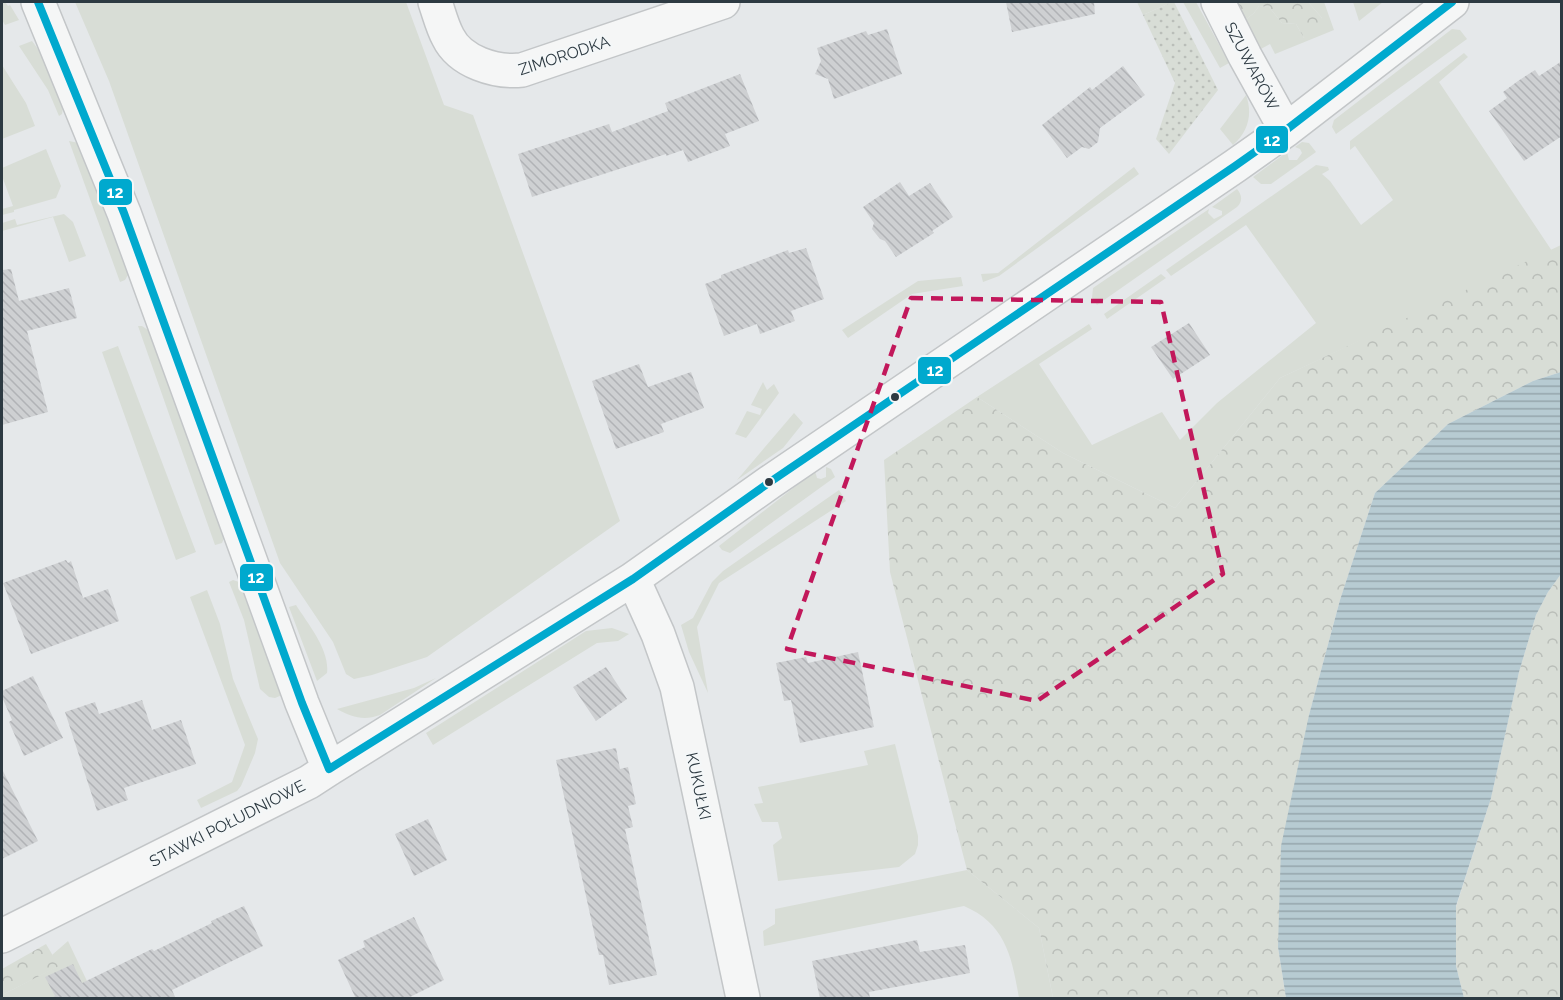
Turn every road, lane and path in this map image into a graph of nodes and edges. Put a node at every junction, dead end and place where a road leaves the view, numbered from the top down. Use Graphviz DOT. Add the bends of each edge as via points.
graph roads {
  1 [pos="38,2"];
  2 [pos="435,2"];
  3 [pos="723,2"];
  4 [pos="1218,2"];
  5 [pos="1452,2"];
  6 [pos="1286,130"];
  7 [pos="633,579"];
  8 [pos="329,770"];
  9 [pos="2,936"];
  10 [pos="743,999"];
  1 -- 8 [label="street" via="124,213"];
  2 -- 3 [label="street, ZIMORODKA" via="454,46 479,64 511,71"];
  4 -- 6 [label="street, SZUWARÓW"];
  5 -- 6 [label="street, STAWKI POŁUDNIOWE"];
  6 -- 7 [label="street, STAWKI POŁUDNIOWE"];
  7 -- 8 [label="street, STAWKI POŁUDNIOWE"];
  7 -- 10 [label="street, KUKUŁKI" via="677,687"];
  8 -- 9 [label="street, STAWKI POŁUDNIOWE"];
}
